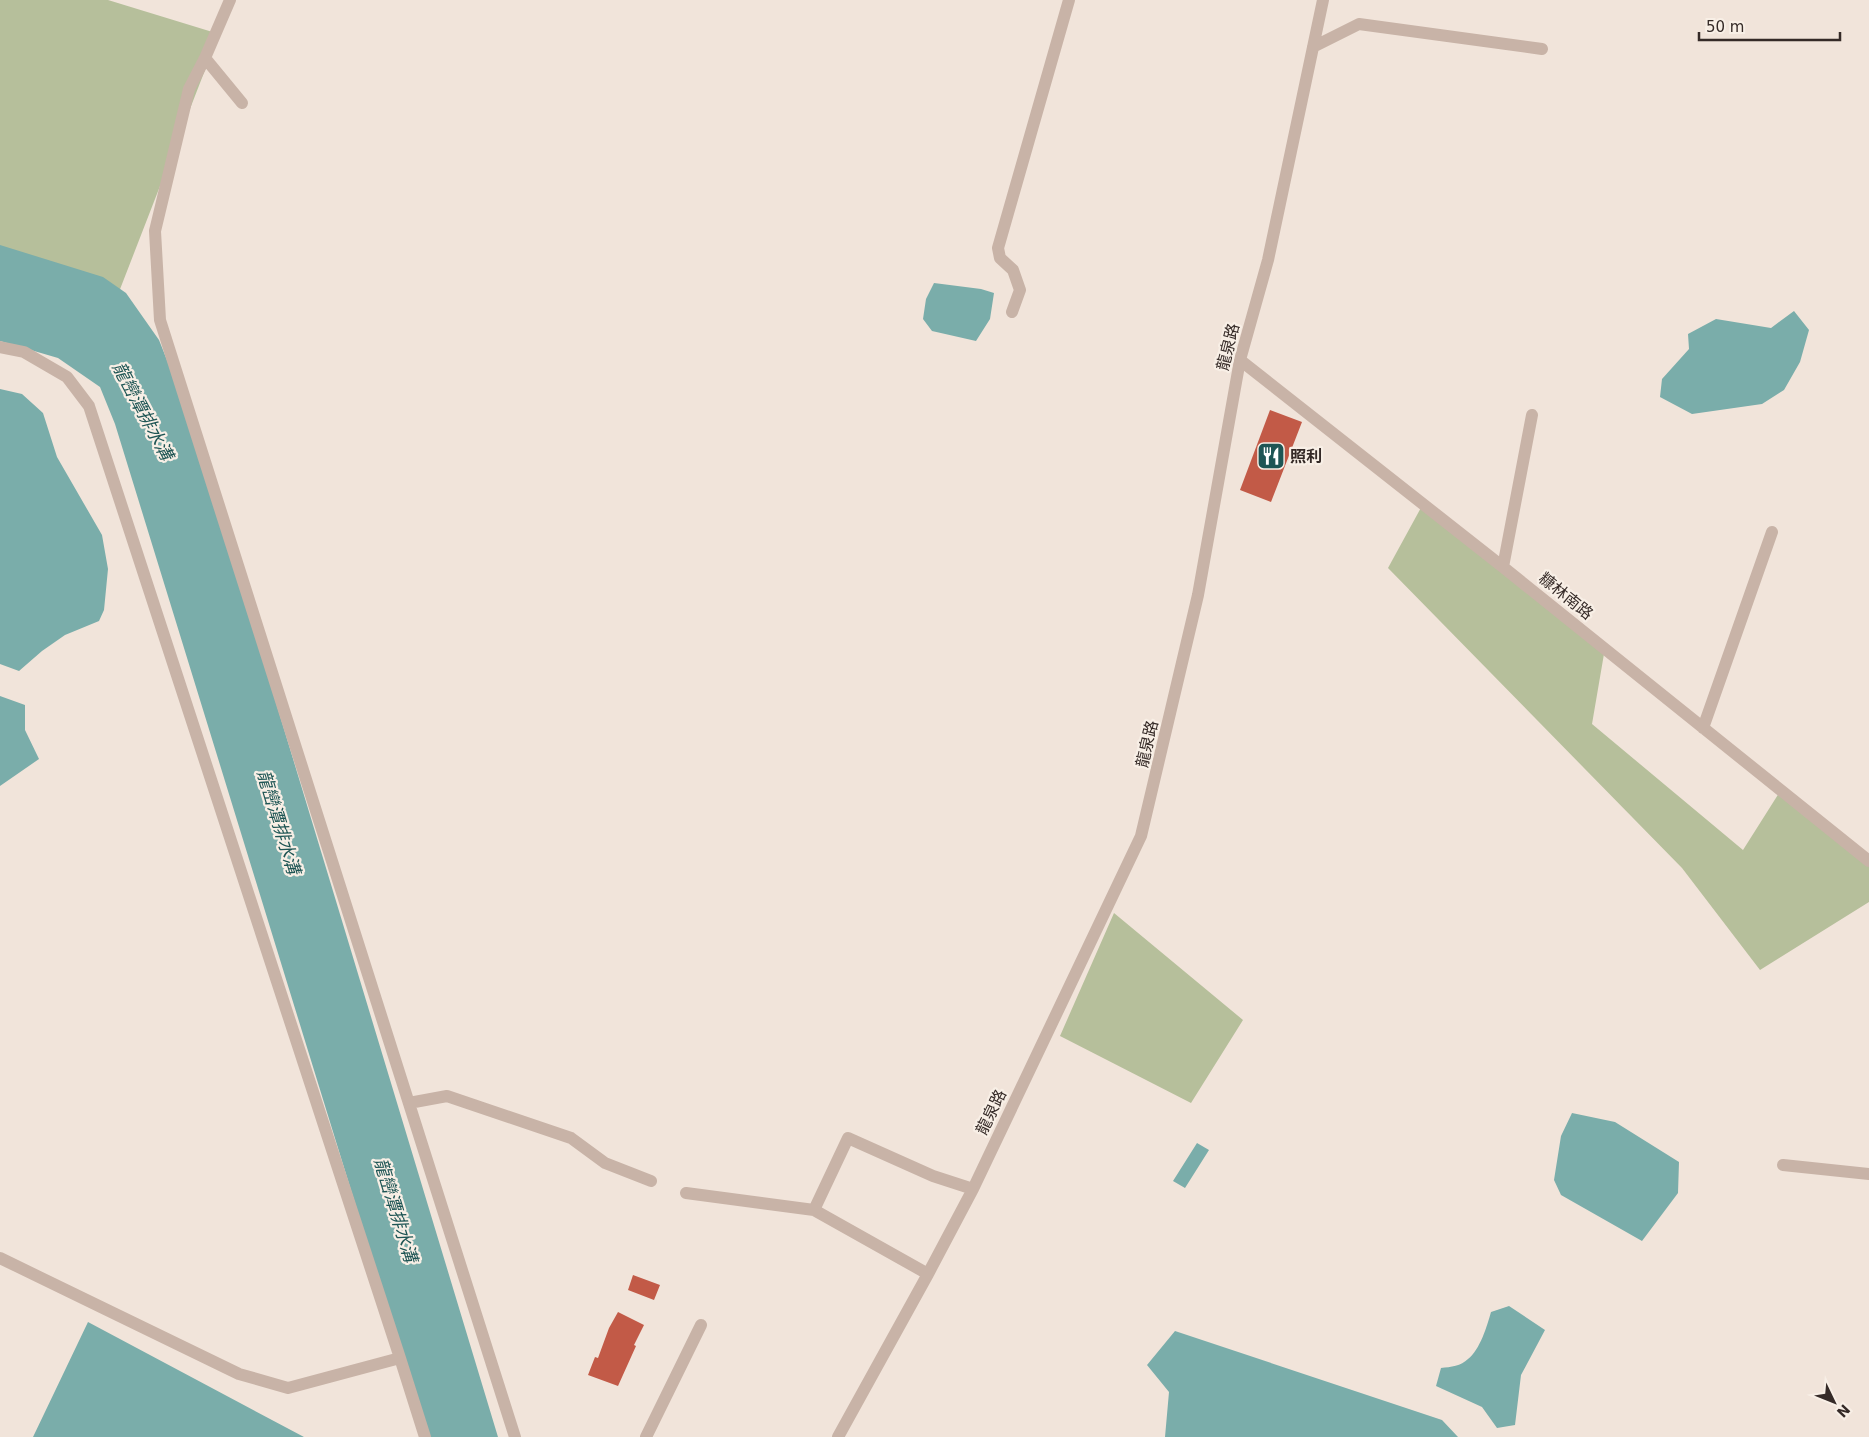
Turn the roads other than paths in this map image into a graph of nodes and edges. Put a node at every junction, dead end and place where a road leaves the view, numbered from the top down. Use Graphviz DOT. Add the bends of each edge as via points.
graph roads {
  1 [pos="230,0"];
  2 [pos="1069,0"];
  3 [pos="1323,0"];
  4 [pos="1313,46"];
  5 [pos="1542,49"];
  6 [pos="205,58"];
  7 [pos="242,102"];
  8 [pos="1012,312"];
  9 [pos="0,347"];
  10 [pos="1240,360"];
  11 [pos="1532,415"];
  12 [pos="1772,532"];
  13 [pos="1503,567"];
  14 [pos="1703,728"];
  15 [pos="1869,861"];
  16 [pos="409,1103"];
  17 [pos="1783,1165"];
  18 [pos="1869,1174"];
  19 [pos="651,1181"];
  20 [pos="973,1189"];
  21 [pos="686,1193"];
  22 [pos="814,1210"];
  23 [pos="0,1258"];
  24 [pos="928,1274"];
  25 [pos="701,1325"];
  26 [pos="400,1358"];
  27 [pos="425,1437"];
  28 [pos="515,1437"];
  29 [pos="646,1437"];
  30 [pos="838,1437"];
  1 -- 6 [label="street"];
  2 -- 8 [label="street" via="998,248 1000,258 1013,270 1020,290"];
  3 -- 4 [label="street, 龍泉路"];
  4 -- 5 [label="street" via="1359,24"];
  4 -- 10 [label="street, 龍泉路" via="1268,260"];
  6 -- 7 [label="street"];
  6 -- 16 [label="street" via="189,89 155,231 160,320"];
  9 -- 26 [label="street" via="24,352 66,377 89,406"];
  10 -- 13 [label="street, 糠林南路"];
  10 -- 20 [label="street, 龍泉路" via="1198,595 1141,836"];
  11 -- 13 [label="street"];
  12 -- 14 [label="street"];
  13 -- 14 [label="street, 糠林南路"];
  14 -- 15 [label="street, 糠林南路"];
  16 -- 19 [label="street" via="447,1096 571,1138 605,1164"];
  16 -- 28 [label="street"];
  17 -- 18 [label="street"];
  20 -- 22 [label="street" via="933,1176 848,1138"];
  20 -- 24 [label="street, 龍泉路"];
  21 -- 22 [label="street"];
  22 -- 24 [label="street"];
  23 -- 26 [label="street" via="239,1374 288,1388"];
  24 -- 30 [label="street, 龍泉路"];
  25 -- 29 [label="street"];
  26 -- 27 [label="street"];
}
